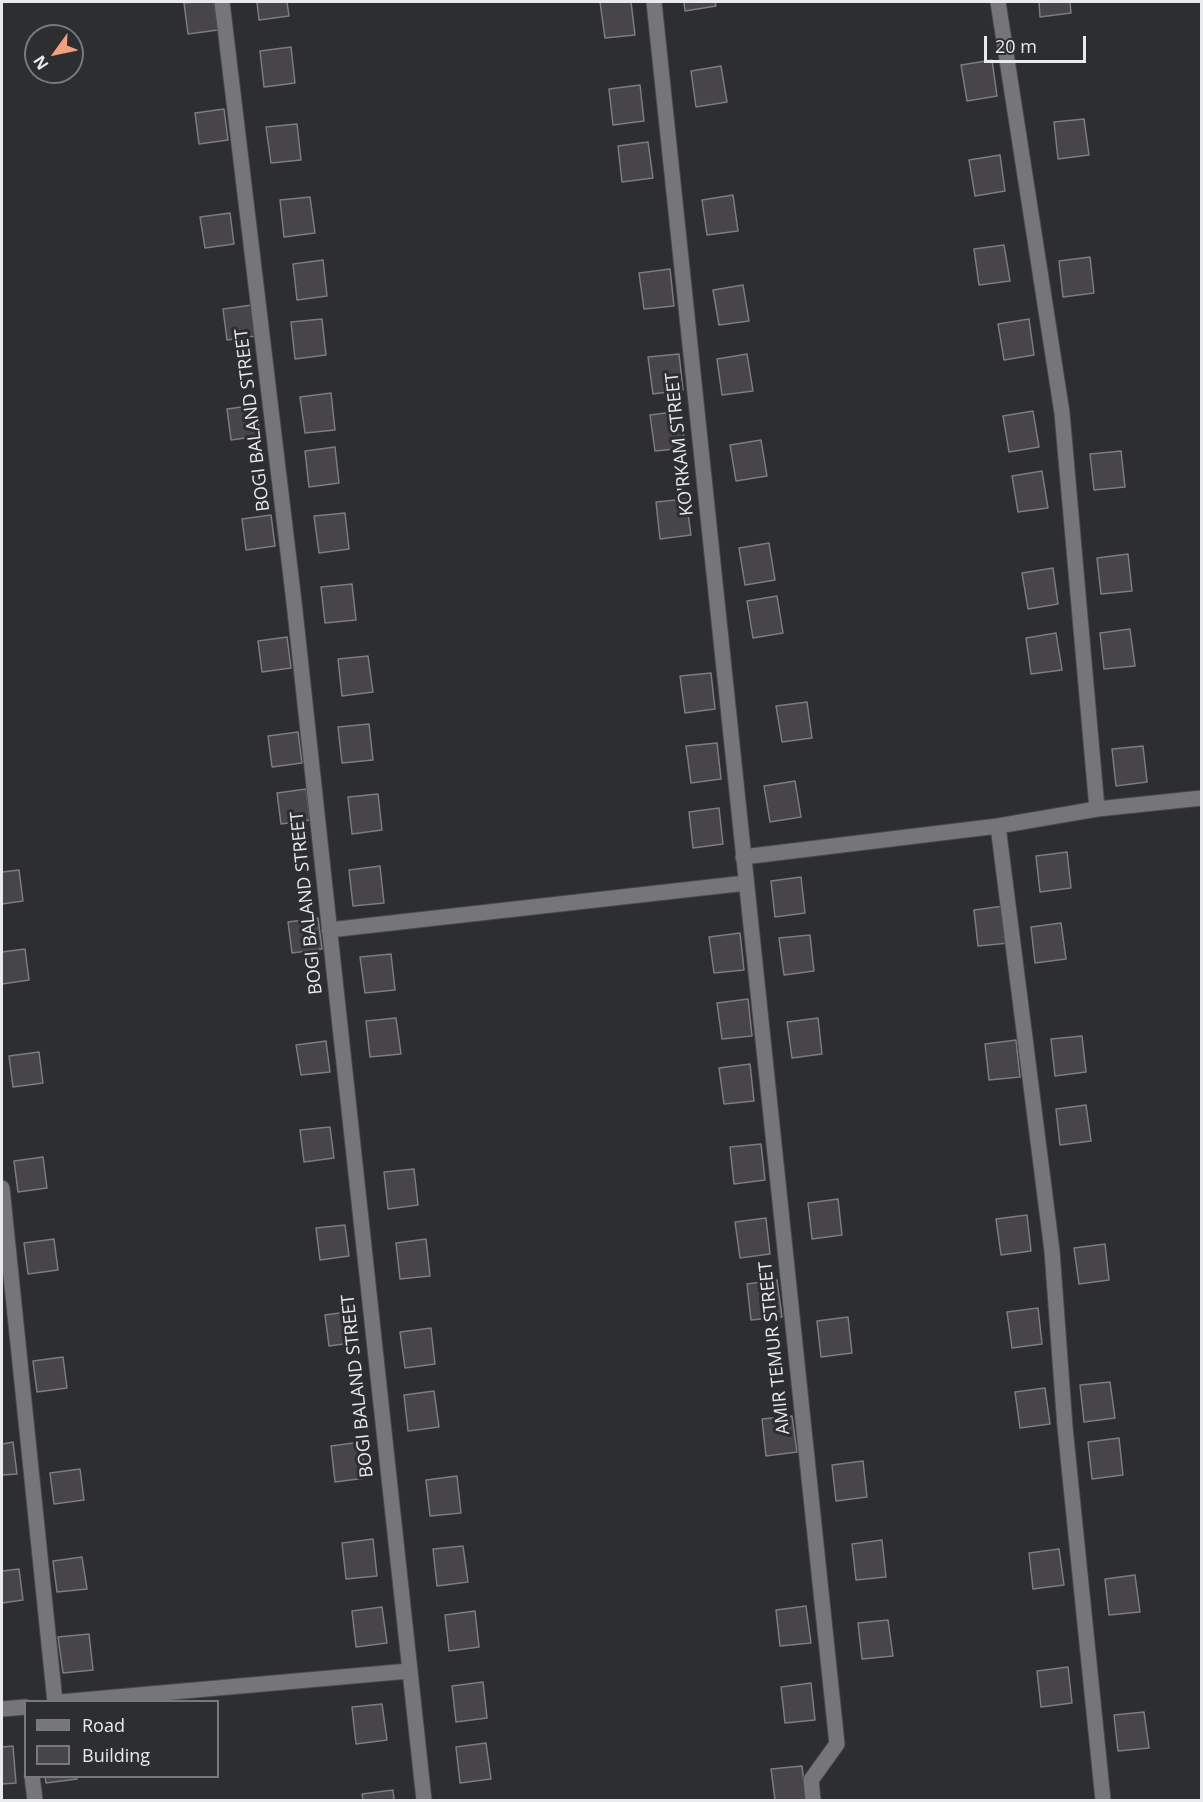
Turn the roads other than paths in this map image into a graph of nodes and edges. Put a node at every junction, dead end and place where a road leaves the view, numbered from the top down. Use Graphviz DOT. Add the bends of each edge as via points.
graph roads {
  1 [pos="222,2"];
  2 [pos="654,2"];
  3 [pos="998,2"];
  4 [pos="1202,798"];
  5 [pos="1097,809"];
  6 [pos="998,826"];
  7 [pos="743,856"];
  8 [pos="746,883"];
  9 [pos="329,930"];
  10 [pos="2,1188"];
  11 [pos="409,1671"];
  12 [pos="55,1700"];
  13 [pos="72,1700"];
  14 [pos="2,1709"];
  15 [pos="24,1711"];
  16 [pos="32,1778"];
  17 [pos="35,1800"];
  18 [pos="424,1800"];
  19 [pos="813,1800"];
  20 [pos="1103,1800"];
  1 -- 9 [label="street, BOGI BALAND STREET" via="293,590"];
  2 -- 7 [label="street, KO'RKAM STREET"];
  3 -- 5 [label="street" via="1062,413"];
  4 -- 5 [label="street"];
  5 -- 6 [label="street"];
  6 -- 7 [label="street"];
  6 -- 20 [label="street" via="1052,1251 1065,1427"];
  7 -- 8 [label="street, KO'RKAM STREET"];
  8 -- 9 [label="street"];
  8 -- 19 [label="street, AMIR TEMUR STREET" via="837,1744 811,1780"];
  9 -- 11 [label="street, BOGI BALAND STREET"];
  10 -- 12 [label="street"];
  11 -- 13 [label="street"];
  11 -- 18 [label="street, BOGI BALAND STREET"];
  14 -- 15 [label="street"];
  16 -- 17 [label="street"];
}
